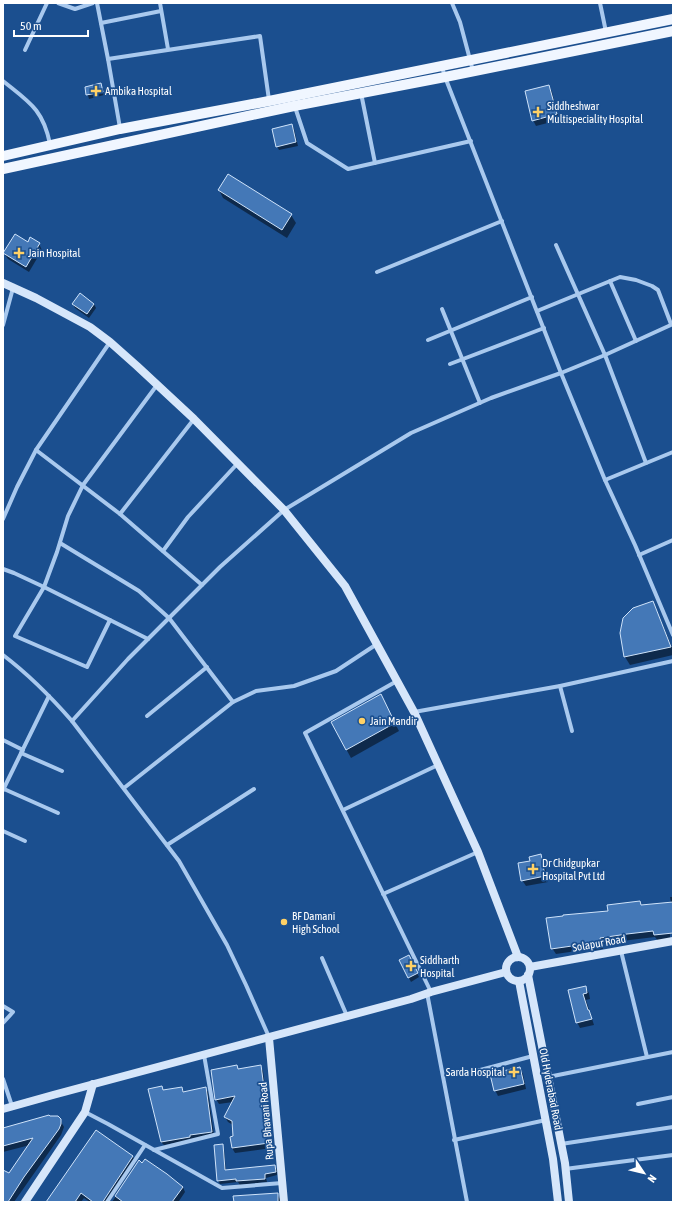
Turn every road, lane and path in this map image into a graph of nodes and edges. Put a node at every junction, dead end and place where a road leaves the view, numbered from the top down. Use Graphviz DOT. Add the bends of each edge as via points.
graph roads {
  1 [pos="47,3"];
  2 [pos="58,3"];
  3 [pos="93,3"];
  4 [pos="97,3"];
  5 [pos="160,3"];
  6 [pos="452,3"];
  7 [pos="600,3"];
  8 [pos="161,11"];
  9 [pos="673,19"];
  10 [pos="101,23"];
  11 [pos="673,31"];
  12 [pos="606,33"];
  13 [pos="168,49"];
  14 [pos="25,50"];
  15 [pos="108,59"];
  16 [pos="470,60"];
  17 [pos="442,66"];
  18 [pos="473,71"];
  19 [pos="445,77"];
  20 [pos="3,81"];
  21 [pos="361,93"];
  22 [pos="269,101"];
  23 [pos="294,106"];
  24 [pos="120,129"];
  25 [pos="470,142"];
  26 [pos="50,144"];
  27 [pos="3,156"];
  28 [pos="375,163"];
  29 [pos="3,169"];
  30 [pos="502,221"];
  31 [pos="556,244"];
  32 [pos="377,272"];
  33 [pos="610,282"];
  34 [pos="3,283"];
  35 [pos="13,288"];
  36 [pos="578,294"];
  37 [pos="532,296"];
  38 [pos="442,309"];
  39 [pos="538,311"];
  40 [pos="672,324"];
  41 [pos="3,325"];
  42 [pos="544,328"];
  43 [pos="451,330"];
  44 [pos="428,340"];
  45 [pos="636,340"];
  46 [pos="110,342"];
  47 [pos="605,355"];
  48 [pos="462,359"];
  49 [pos="450,364"];
  50 [pos="561,373"];
  51 [pos="157,384"];
  52 [pos="480,402"];
  53 [pos="194,419"];
  54 [pos="36,450"];
  55 [pos="673,452"];
  56 [pos="239,463"];
  57 [pos="646,463"];
  58 [pos="605,480"];
  59 [pos="83,486"];
  60 [pos="284,510"];
  61 [pos="120,514"];
  62 [pos="3,519"];
  63 [pos="673,540"];
  64 [pos="60,543"];
  65 [pos="163,551"];
  66 [pos="639,555"];
  67 [pos="3,569"];
  68 [pos="202,585"];
  69 [pos="44,587"];
  70 [pos="169,618"];
  71 [pos="110,620"];
  72 [pos="673,635"];
  73 [pos="148,639"];
  74 [pos="377,644"];
  75 [pos="3,654"];
  76 [pos="673,661"];
  77 [pos="207,668"];
  78 [pos="397,681"];
  79 [pos="560,686"];
  80 [pos="50,696"];
  81 [pos="233,702"];
  82 [pos="414,712"];
  83 [pos="147,716"];
  84 [pos="72,721"];
  85 [pos="572,731"];
  86 [pos="3,740"];
  87 [pos="22,751"];
  88 [pos="438,764"];
  89 [pos="62,771"];
  90 [pos="124,788"];
  91 [pos="3,789"];
  92 [pos="254,789"];
  93 [pos="343,810"];
  94 [pos="58,813"];
  95 [pos="3,831"];
  96 [pos="25,841"];
  97 [pos="167,845"];
  98 [pos="478,852"];
  99 [pos="383,894"];
  100 [pos="673,941"];
  101 [pos="621,951"];
  102 [pos="518,957"];
  103 [pos="322,958"];
  104 [pos="529,971"];
  105 [pos="506,972"];
  106 [pos="519,981"];
  107 [pos="429,992"];
  108 [pos="3,1006"];
  109 [pos="347,1016"];
  110 [pos="3,1023"];
  111 [pos="269,1038"];
  112 [pos="673,1052"];
  113 [pos="204,1055"];
  114 [pos="534,1056"];
  115 [pos="646,1057"];
  116 [pos="469,1073"];
  117 [pos="548,1078"];
  118 [pos="3,1079"];
  119 [pos="93,1084"];
  120 [pos="673,1097"];
  121 [pos="638,1104"];
  122 [pos="12,1107"];
  123 [pos="3,1109"];
  124 [pos="85,1112"];
  125 [pos="546,1120"];
  126 [pos="673,1127"];
  127 [pos="454,1140"];
  128 [pos="561,1144"];
  129 [pos="145,1146"];
  130 [pos="154,1150"];
  131 [pos="673,1155"];
  132 [pos="565,1169"];
  133 [pos="283,1182"];
  134 [pos="29,1201"];
  135 [pos="107,1202"];
  136 [pos="284,1202"];
  137 [pos="467,1202"];
  138 [pos="558,1202"];
  139 [pos="569,1202"];
  1 -- 14 [label="street"];
  2 -- 3 [label="street" via="75,9"];
  4 -- 10 [label="street"];
  5 -- 8 [label="street"];
  6 -- 16 [label="street"];
  7 -- 12 [label="street"];
  8 -- 10 [label="street"];
  8 -- 13 [label="street"];
  9 -- 12 [label="main road"];
  10 -- 15 [label="street"];
  11 -- 18 [label="main road"];
  12 -- 16 [label="main road"];
  13 -- 15 [label="street"];
  13 -- 22 [label="street" via="260,36"];
  15 -- 24 [label="street"];
  16 -- 17 [label="main road"];
  16 -- 18 [label="street"];
  17 -- 19 [label="street"];
  17 -- 22 [label="main road"];
  18 -- 19 [label="main road"];
  19 -- 21 [label="main road"];
  19 -- 25 [label="street"];
  20 -- 26 [label="street" via="37,111 47,130"];
  21 -- 23 [label="main road"];
  21 -- 28 [label="street"];
  22 -- 24 [label="main road"];
  23 -- 28 [label="street" via="307,143 348,169"];
  23 -- 29 [label="main road"];
  24 -- 26 [label="main road"];
  25 -- 28 [label="street"];
  25 -- 30 [label="street"];
  26 -- 27 [label="main road"];
  30 -- 32 [label="street"];
  30 -- 37 [label="street"];
  31 -- 36 [label="street"];
  33 -- 36 [label="street"];
  33 -- 40 [label="street" via="620,277 636,280 658,290"];
  33 -- 45 [label="street"];
  34 -- 35 [label="main road"];
  35 -- 41 [label="street"];
  35 -- 46 [label="main road" via="90,327"];
  36 -- 39 [label="street"];
  36 -- 47 [label="street"];
  37 -- 39 [label="street"];
  37 -- 43 [label="street"];
  38 -- 43 [label="street"];
  39 -- 42 [label="street"];
  40 -- 45 [label="street"];
  42 -- 48 [label="street"];
  42 -- 50 [label="street"];
  43 -- 44 [label="street"];
  43 -- 48 [label="street"];
  45 -- 47 [label="street"];
  46 -- 51 [label="main road"];
  46 -- 54 [label="street"];
  47 -- 50 [label="street"];
  47 -- 57 [label="street"];
  48 -- 49 [label="street"];
  48 -- 52 [label="street"];
  50 -- 52 [label="street"];
  50 -- 58 [label="street"];
  51 -- 53 [label="main road"];
  51 -- 59 [label="street"];
  52 -- 60 [label="street" via="412,433"];
  53 -- 56 [label="main road"];
  53 -- 61 [label="street"];
  54 -- 59 [label="street"];
  54 -- 62 [label="street"];
  55 -- 57 [label="street"];
  56 -- 60 [label="main road"];
  56 -- 65 [label="street" via="188,517"];
  57 -- 58 [label="street"];
  58 -- 66 [label="street"];
  59 -- 61 [label="street"];
  59 -- 64 [label="street" via="68,516"];
  60 -- 68 [label="street"];
  60 -- 74 [label="main road" via="345,586"];
  61 -- 65 [label="street"];
  63 -- 66 [label="street"];
  64 -- 69 [label="street"];
  64 -- 70 [label="street" via="139,591"];
  65 -- 68 [label="street"];
  66 -- 72 [label="street"];
  67 -- 69 [label="street"];
  68 -- 70 [label="street"];
  69 -- 71 [label="street"];
  69 -- 71 [label="street" via="15,636 88,667"];
  70 -- 73 [label="street"];
  70 -- 77 [label="street"];
  71 -- 73 [label="street"];
  73 -- 84 [label="street"];
  74 -- 78 [label="main road"];
  74 -- 81 [label="street" via="336,671 294,686 256,691"];
  75 -- 80 [label="street"];
  76 -- 79 [label="street"];
  77 -- 81 [label="street"];
  77 -- 83 [label="street"];
  78 -- 82 [label="main road"];
  78 -- 93 [label="street" via="305,733"];
  79 -- 82 [label="street"];
  79 -- 85 [label="street"];
  80 -- 84 [label="street"];
  80 -- 87 [label="street"];
  81 -- 90 [label="street"];
  82 -- 88 [label="main road"];
  84 -- 90 [label="street"];
  86 -- 87 [label="street"];
  87 -- 89 [label="street"];
  87 -- 91 [label="street"];
  88 -- 93 [label="street"];
  88 -- 98 [label="main road"];
  90 -- 97 [label="street"];
  91 -- 94 [label="street"];
  92 -- 97 [label="street"];
  93 -- 99 [label="street"];
  95 -- 96 [label="street"];
  97 -- 111 [label="street" via="179,861 227,945"];
  98 -- 99 [label="street"];
  98 -- 102 [label="main road"];
  99 -- 107 [label="street"];
  100 -- 101 [label="main road, Solapur Road"];
  101 -- 104 [label="main road, Solapur Road"];
  101 -- 115 [label="street"];
  102 -- 104 [label="main road" via="526,961"];
  102 -- 105 [label="main road" via="510,960"];
  103 -- 109 [label="street"];
  104 -- 106 [label="main road" via="524,979"];
  104 -- 117 [label="main road"];
  105 -- 106 [label="main road" via="509,977"];
  105 -- 107 [label="main road"];
  106 -- 114 [label="main road, Old Hyderabad Road"];
  107 -- 109 [label="main road"];
  107 -- 127 [label="street"];
  108 -- 110 [label="street" via="13,1012"];
  109 -- 111 [label="main road"];
  111 -- 113 [label="main road"];
  111 -- 133 [label="main road, Rupa Bhavani Road"];
  112 -- 115 [label="street"];
  113 -- 119 [label="main road"];
  113 -- 130 [label="street" via="218,1134"];
  114 -- 116 [label="street"];
  114 -- 125 [label="main road, Old Hyderabad Road"];
  115 -- 117 [label="street"];
  117 -- 128 [label="main road"];
  118 -- 122 [label="street"];
  119 -- 122 [label="main road"];
  119 -- 124 [label="main road"];
  120 -- 121 [label="street"];
  122 -- 123 [label="main road"];
  124 -- 129 [label="street"];
  124 -- 134 [label="main road"];
  125 -- 127 [label="street"];
  125 -- 138 [label="main road, Old Hyderabad Road" via="554,1159"];
  126 -- 128 [label="street"];
  127 -- 137 [label="street"];
  128 -- 132 [label="main road"];
  129 -- 130 [label="street"];
  129 -- 135 [label="street"];
  130 -- 133 [label="street" via="222,1188"];
  131 -- 132 [label="street"];
  132 -- 139 [label="main road"];
  133 -- 136 [label="main road, Rupa Bhavani Road"];
}
